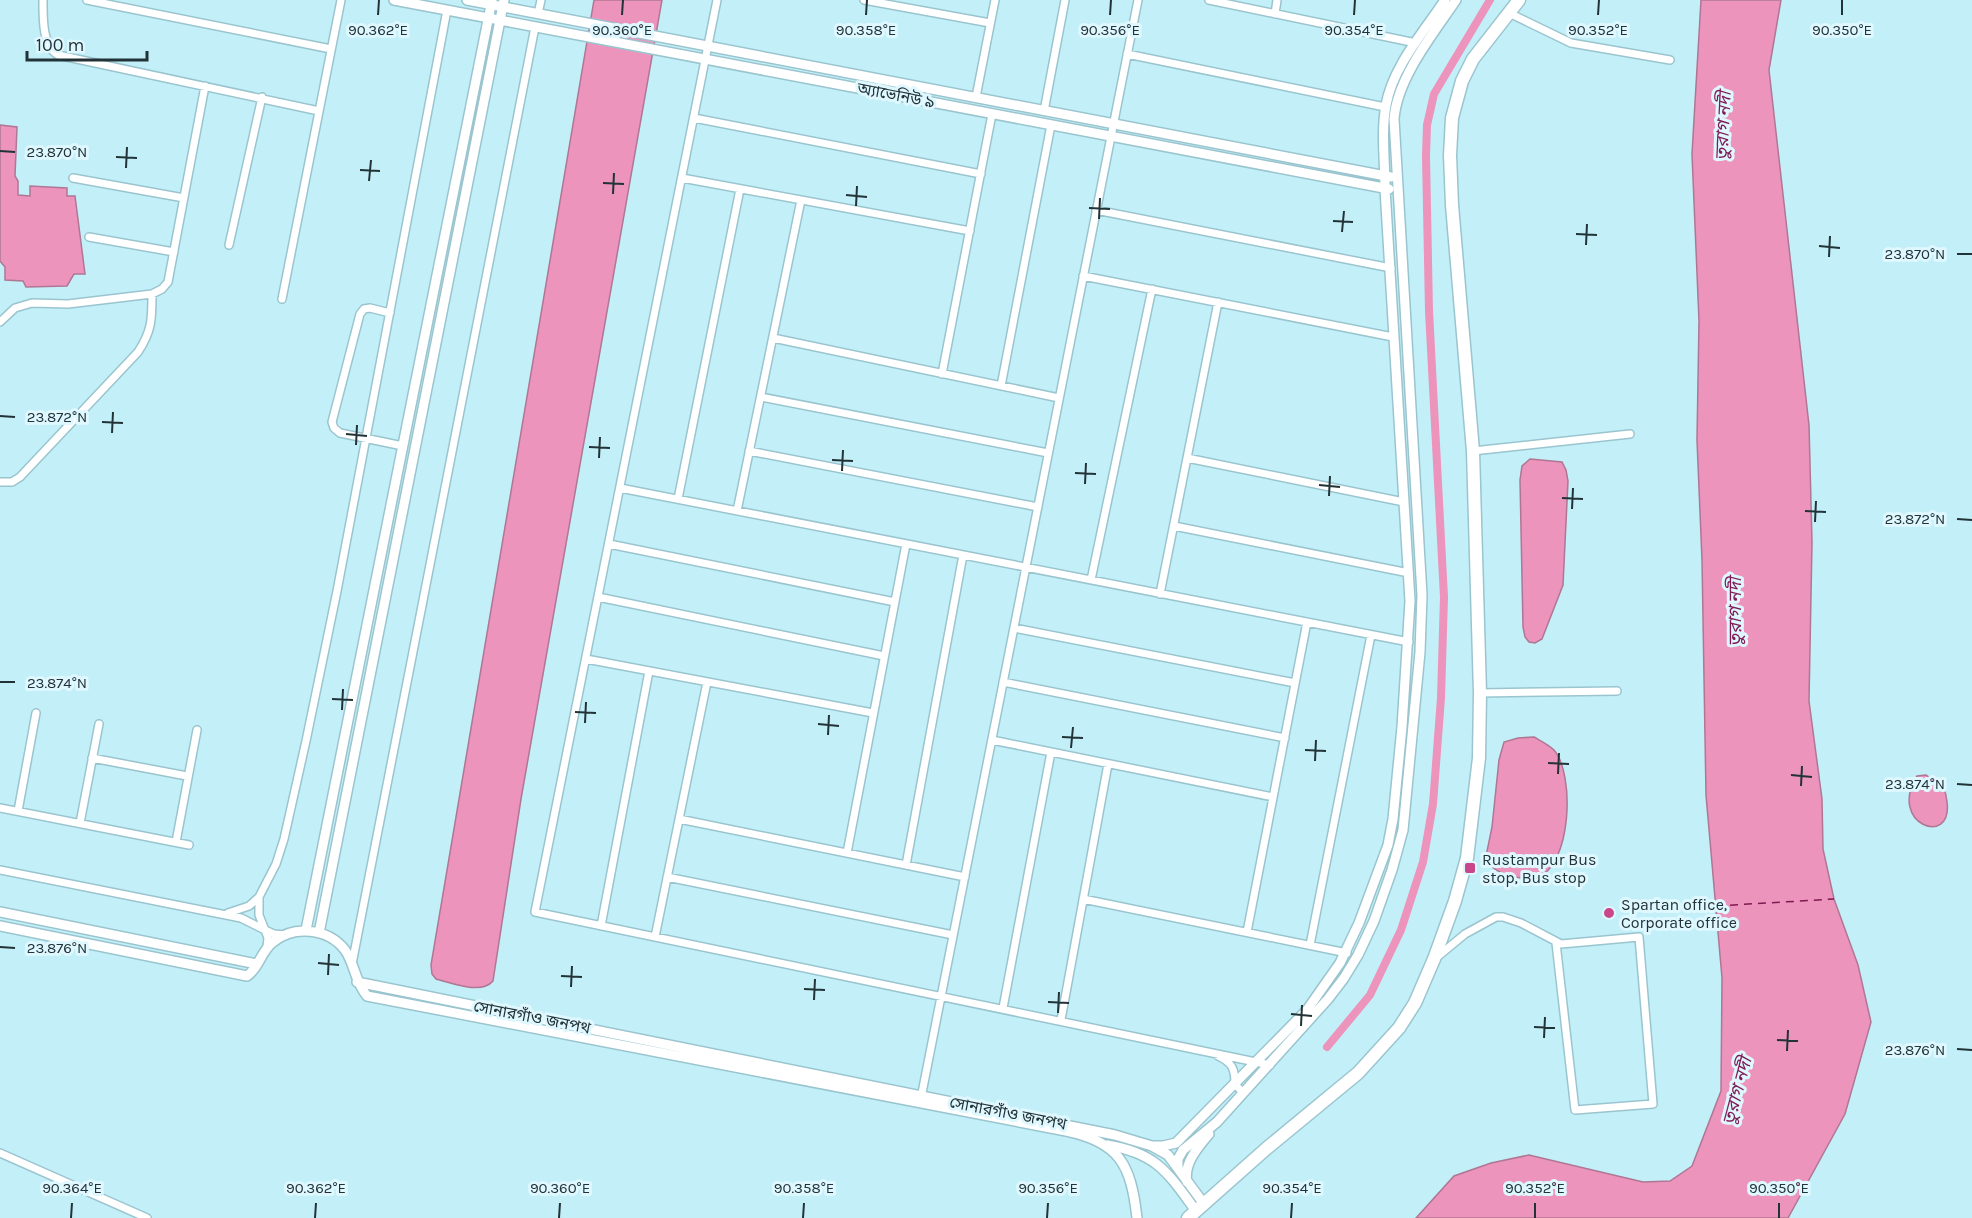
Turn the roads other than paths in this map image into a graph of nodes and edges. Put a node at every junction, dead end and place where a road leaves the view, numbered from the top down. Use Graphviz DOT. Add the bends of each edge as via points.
graph roads {
  1 [pos="43,0"];
  2 [pos="87,0"];
  3 [pos="341,0"];
  4 [pos="394,0"];
  5 [pos="467,0"];
  6 [pos="541,0"];
  7 [pos="717,0"];
  8 [pos="864,0"];
  9 [pos="995,0"];
  10 [pos="1065,0"];
  11 [pos="1138,0"];
  12 [pos="1209,0"];
  13 [pos="1277,0"];
  14 [pos="1445,0"];
  15 [pos="1456,0"];
  16 [pos="1519,0"];
  17 [pos="492,2"];
  18 [pos="503,3"];
  19 [pos="447,10"];
  20 [pos="538,14"];
  21 [pos="1275,14"];
  22 [pos="1509,14"];
  23 [pos="489,18"];
  24 [pos="500,20"];
  25 [pos="990,23"];
  26 [pos="535,27"];
  27 [pos="1416,43"];
  28 [pos="708,46"];
  29 [pos="331,49"];
  30 [pos="1127,54"];
  31 [pos="705,59"];
  32 [pos="1670,60"];
  33 [pos="205,87"];
  34 [pos="261,97"];
  35 [pos="976,98"];
  36 [pos="1386,107"];
  37 [pos="319,111"];
  38 [pos="1044,111"];
  39 [pos="992,114"];
  40 [pos="694,118"];
  41 [pos="1113,124"];
  42 [pos="1051,125"];
  43 [pos="1110,136"];
  44 [pos="981,174"];
  45 [pos="1385,176"];
  46 [pos="73,178"];
  47 [pos="682,178"];
  48 [pos="1396,178"];
  49 [pos="740,189"];
  50 [pos="1385,189"];
  51 [pos="1397,191"];
  52 [pos="184,198"];
  53 [pos="801,200"];
  54 [pos="1096,210"];
  55 [pos="970,231"];
  56 [pos="89,237"];
  57 [pos="229,245"];
  58 [pos="174,252"];
  59 [pos="1391,268"];
  60 [pos="1083,276"];
  61 [pos="434,288"];
  62 [pos="446,290"];
  63 [pos="1152,290"];
  64 [pos="152,294"];
  65 [pos="282,299"];
  66 [pos="1218,302"];
  67 [pos="390,313"];
  68 [pos="0,322"];
  69 [pos="1393,337"];
  70 [pos="773,338"];
  71 [pos="942,374"];
  72 [pos="1001,386"];
  73 [pos="761,397"];
  74 [pos="1059,398"];
  75 [pos="1630,434"];
  76 [pos="366,439"];
  77 [pos="403,446"];
  78 [pos="750,451"];
  79 [pos="1473,451"];
  80 [pos="1048,453"];
  81 [pos="1187,458"];
  82 [pos="0,482"];
  83 [pos="620,488"];
  84 [pos="678,499"];
  85 [pos="1404,502"];
  86 [pos="1038,507"];
  87 [pos="737,511"];
  88 [pos="1173,526"];
  89 [pos="609,544"];
  90 [pos="906,544"];
  91 [pos="963,555"];
  92 [pos="1026,567"];
  93 [pos="1409,573"];
  94 [pos="1091,580"];
  95 [pos="1160,594"];
  96 [pos="598,597"];
  97 [pos="895,602"];
  98 [pos="1307,622"];
  99 [pos="1014,628"];
  100 [pos="1371,635"];
  101 [pos="1409,642"];
  102 [pos="884,656"];
  103 [pos="586,659"];
  104 [pos="649,671"];
  105 [pos="707,682"];
  106 [pos="1003,682"];
  107 [pos="1295,683"];
  108 [pos="1617,691"];
  109 [pos="1480,693"];
  110 [pos="36,713"];
  111 [pos="873,713"];
  112 [pos="99,724"];
  113 [pos="197,730"];
  114 [pos="1285,738"];
  115 [pos="992,740"];
  116 [pos="1051,752"];
  117 [pos="92,758"];
  118 [pos="1108,764"];
  119 [pos="187,776"];
  120 [pos="1273,797"];
  121 [pos="0,808"];
  122 [pos="18,811"];
  123 [pos="679,819"];
  124 [pos="80,823"];
  125 [pos="176,842"];
  126 [pos="189,845"];
  127 [pos="848,853"];
  128 [pos="906,865"];
  129 [pos="0,870"];
  130 [pos="667,877"];
  131 [pos="965,877"];
  132 [pos="259,897"];
  133 [pos="1083,899"];
  134 [pos="0,912"];
  135 [pos="224,913"];
  136 [pos="309,917"];
  137 [pos="321,919"];
  138 [pos="0,926"];
  139 [pos="601,926"];
  140 [pos="266,930"];
  141 [pos="306,930"];
  142 [pos="1247,932"];
  143 [pos="319,933"];
  144 [pos="286,935"];
  145 [pos="953,935"];
  146 [pos="655,937"];
  147 [pos="1556,943"];
  148 [pos="1310,945"];
  149 [pos="267,947"];
  150 [pos="1347,953"];
  151 [pos="1434,959"];
  152 [pos="257,964"];
  153 [pos="351,968"];
  154 [pos="357,982"];
  155 [pos="942,996"];
  156 [pos="1003,1008"];
  157 [pos="1061,1020"];
  158 [pos="1205,1050"];
  159 [pos="1256,1060"];
  160 [pos="1270,1065"];
  161 [pos="1234,1084"];
  162 [pos="1244,1093"];
  163 [pos="921,1100"];
  164 [pos="1217,1122"];
  165 [pos="1103,1139"];
  166 [pos="1176,1143"];
  167 [pos="1152,1146"];
  168 [pos="0,1153"];
  169 [pos="1168,1155"];
  170 [pos="1178,1167"];
  171 [pos="1176,1183"];
  172 [pos="1188,1183"];
  173 [pos="1196,1211"];
  174 [pos="147,1218"];
  175 [pos="1137,1218"];
  1 -- 33 [label="street" via="46,36 54,54"];
  2 -- 29 [label="street"];
  3 -- 29 [label="street"];
  4 -- 19 [label="street, অ্যাভেনিউ ৯"];
  5 -- 17 [label="street, অ্যাভেনিউ ৯"];
  6 -- 20 [label="street"];
  7 -- 28 [label="street"];
  8 -- 25 [label="street"];
  9 -- 25 [label="street"];
  10 -- 38 [label="street"];
  11 -- 30 [label="street"];
  12 -- 21 [label="street"];
  13 -- 21 [label="street"];
  14 -- 27 [label="street"];
  15 -- 48 [label="street" via="1404,81 1396,101"];
  16 -- 22 [label="highway"];
  17 -- 18 [label="street, অ্যাভেনিউ ৯"];
  17 -- 23 [label="street"];
  18 -- 20 [label="street, অ্যাভেনিউ ৯"];
  18 -- 24 [label="street"];
  19 -- 23 [label="street, অ্যাভেনিউ ৯"];
  19 -- 67 [label="street"];
  20 -- 28 [label="street, অ্যাভেনিউ ৯"];
  21 -- 27 [label="street"];
  22 -- 32 [label="street" via="1571,43"];
  22 -- 79 [label="highway" via="1473,59 1452,118 1452,205"];
  23 -- 24 [label="street, অ্যাভেনিউ ৯"];
  23 -- 61 [label="street"];
  24 -- 26 [label="street, অ্যাভেনিউ ৯"];
  24 -- 62 [label="street"];
  25 -- 35 [label="street"];
  26 -- 31 [label="street, অ্যাভেনিউ ৯"];
  26 -- 153 [label="street"];
  27 -- 36 [label="street" via="1392,85"];
  28 -- 31 [label="street"];
  28 -- 35 [label="street, অ্যাভেনিউ ৯"];
  29 -- 37 [label="street"];
  30 -- 36 [label="street"];
  30 -- 41 [label="street"];
  31 -- 39 [label="street, অ্যাভেনিউ ৯"];
  31 -- 40 [label="street"];
  33 -- 34 [label="street"];
  33 -- 52 [label="street"];
  34 -- 37 [label="street"];
  34 -- 57 [label="street"];
  35 -- 38 [label="street, অ্যাভেনিউ ৯"];
  36 -- 45 [label="street"];
  37 -- 65 [label="street"];
  38 -- 41 [label="street, অ্যাভেনিউ ৯"];
  39 -- 42 [label="street, অ্যাভেনিউ ৯"];
  39 -- 44 [label="street"];
  40 -- 44 [label="street"];
  40 -- 47 [label="street"];
  41 -- 43 [label="street"];
  41 -- 45 [label="street, অ্যাভেনিউ ৯"];
  42 -- 43 [label="street, অ্যাভেনিউ ৯"];
  42 -- 72 [label="street"];
  43 -- 50 [label="street, অ্যাভেনিউ ৯"];
  43 -- 54 [label="street"];
  44 -- 55 [label="street"];
  45 -- 48 [label="street, অ্যাভেনিউ ৯"];
  45 -- 50 [label="street"];
  46 -- 52 [label="street"];
  47 -- 49 [label="street"];
  47 -- 83 [label="street"];
  48 -- 51 [label="street"];
  49 -- 53 [label="street"];
  49 -- 84 [label="street"];
  50 -- 51 [label="street, অ্যাভেনিউ ৯"];
  50 -- 59 [label="street"];
  51 -- 160 [label="street" via="1422,595 1403,830 1374,921 1358,955 1328,999"];
  52 -- 58 [label="street"];
  53 -- 55 [label="street"];
  53 -- 70 [label="street"];
  54 -- 59 [label="street"];
  54 -- 60 [label="street"];
  55 -- 71 [label="street"];
  56 -- 58 [label="street"];
  58 -- 64 [label="street" via="168,282"];
  59 -- 69 [label="street"];
  60 -- 63 [label="street"];
  60 -- 74 [label="street"];
  61 -- 62 [label="street"];
  61 -- 77 [label="street"];
  62 -- 137 [label="street"];
  63 -- 66 [label="street"];
  63 -- 94 [label="street"];
  64 -- 68 [label="street" via="68,304 32,303 15,308"];
  64 -- 82 [label="street" via="152,324 138,352 20,477"];
  66 -- 69 [label="street"];
  66 -- 81 [label="street"];
  67 -- 76 [label="street"];
  67 -- 76 [label="street" via="370,308 360,314 332,422 340,433"];
  69 -- 85 [label="street"];
  70 -- 71 [label="street"];
  70 -- 73 [label="street"];
  71 -- 72 [label="street"];
  72 -- 74 [label="street"];
  73 -- 78 [label="street"];
  73 -- 80 [label="street"];
  74 -- 80 [label="street"];
  75 -- 79 [label="street"];
  76 -- 77 [label="street"];
  76 -- 132 [label="street" via="284,839"];
  77 -- 136 [label="street"];
  78 -- 86 [label="street"];
  78 -- 87 [label="street"];
  79 -- 109 [label="highway"];
  80 -- 86 [label="street"];
  81 -- 85 [label="street"];
  81 -- 88 [label="street"];
  83 -- 84 [label="street"];
  83 -- 89 [label="street"];
  84 -- 87 [label="street"];
  85 -- 93 [label="street"];
  86 -- 92 [label="street"];
  87 -- 90 [label="street"];
  88 -- 93 [label="street"];
  88 -- 95 [label="street"];
  89 -- 96 [label="street"];
  89 -- 97 [label="street"];
  90 -- 91 [label="street"];
  90 -- 97 [label="street"];
  91 -- 92 [label="street"];
  91 -- 128 [label="street"];
  92 -- 94 [label="street"];
  92 -- 99 [label="street"];
  93 -- 101 [label="street"];
  94 -- 95 [label="street"];
  95 -- 98 [label="street"];
  96 -- 102 [label="street"];
  96 -- 103 [label="street"];
  97 -- 102 [label="street"];
  98 -- 100 [label="street"];
  98 -- 107 [label="street"];
  99 -- 106 [label="street"];
  99 -- 107 [label="street"];
  100 -- 101 [label="street"];
  100 -- 148 [label="street"];
  101 -- 150 [label="street" via="1394,819 1381,866"];
  102 -- 111 [label="street"];
  103 -- 104 [label="street"];
  103 -- 139 [label="street" via="535,912"];
  104 -- 105 [label="street"];
  104 -- 139 [label="street"];
  105 -- 111 [label="street"];
  105 -- 123 [label="street"];
  106 -- 114 [label="street"];
  106 -- 115 [label="street"];
  107 -- 114 [label="street"];
  108 -- 109 [label="street"];
  109 -- 151 [label="highway" via="1479,758 1467,858"];
  110 -- 122 [label="street"];
  111 -- 127 [label="street"];
  112 -- 117 [label="street"];
  113 -- 119 [label="street"];
  114 -- 120 [label="street"];
  115 -- 116 [label="street"];
  115 -- 131 [label="street"];
  116 -- 118 [label="street"];
  116 -- 156 [label="street"];
  117 -- 119 [label="street"];
  117 -- 124 [label="street"];
  118 -- 120 [label="street"];
  118 -- 133 [label="street"];
  119 -- 125 [label="street"];
  120 -- 142 [label="street"];
  121 -- 122 [label="street"];
  122 -- 124 [label="street"];
  123 -- 127 [label="street"];
  123 -- 130 [label="street"];
  124 -- 125 [label="street"];
  125 -- 126 [label="street"];
  127 -- 128 [label="street"];
  128 -- 131 [label="street"];
  129 -- 135 [label="street"];
  130 -- 145 [label="street"];
  130 -- 146 [label="street"];
  131 -- 145 [label="street"];
  132 -- 135 [label="street" via="243,909"];
  132 -- 140 [label="street" via="259,915"];
  133 -- 142 [label="street"];
  133 -- 157 [label="street"];
  134 -- 152 [label="street"];
  135 -- 140 [label="street"];
  136 -- 137 [label="street"];
  136 -- 141 [label="street"];
  137 -- 143 [label="street"];
  138 -- 152 [label="street" via="247,976"];
  139 -- 146 [label="street"];
  140 -- 144 [label="street"];
  140 -- 149 [label="street"];
  141 -- 143 [label="street"];
  141 -- 144 [label="street"];
  142 -- 148 [label="street"];
  143 -- 153 [label="street" via="344,950"];
  144 -- 149 [label="street"];
  145 -- 155 [label="street"];
  146 -- 155 [label="street"];
  147 -- 147 [label="street" via="1639,937 1653,1104 1575,1110"];
  147 -- 151 [label="street" via="1521,923 1496,917 1465,934"];
  148 -- 150 [label="street"];
  149 -- 152 [label="street"];
  150 -- 159 [label="street" via="1307,1010"];
  151 -- 173 [label="highway" via="1399,1028 1358,1073"];
  153 -- 154 [label="street"];
  154 -- 163 [label="street, সোনারগাঁও জনপথ"];
  154 -- 163 [label="street, সোনারগাঁও জনপথ" via="367,996"];
  155 -- 156 [label="street"];
  155 -- 163 [label="street"];
  156 -- 157 [label="street"];
  157 -- 158 [label="street"];
  158 -- 159 [label="street"];
  158 -- 161 [label="street" via="1231,1065"];
  159 -- 160 [label="street"];
  159 -- 161 [label="street"];
  160 -- 162 [label="street"];
  161 -- 162 [label="street"];
  161 -- 166 [label="street"];
  162 -- 164 [label="street"];
  163 -- 165 [label="street, সোনারগাঁও জনপথ"];
  164 -- 170 [label="street" via="1183,1150"];
  164 -- 172 [label="street" via="1188,1165"];
  165 -- 167 [label="street"];
  165 -- 171 [label="street" via="1146,1156"];
  165 -- 175 [label="street" via="1125,1168"];
  166 -- 167 [label="street"];
  166 -- 169 [label="street"];
  167 -- 169 [label="street"];
  168 -- 174 [label="street"];
  169 -- 170 [label="street"];
  169 -- 171 [label="street"];
  170 -- 172 [label="street"];
  171 -- 173 [label="street"];
  172 -- 173 [label="street"];
}
